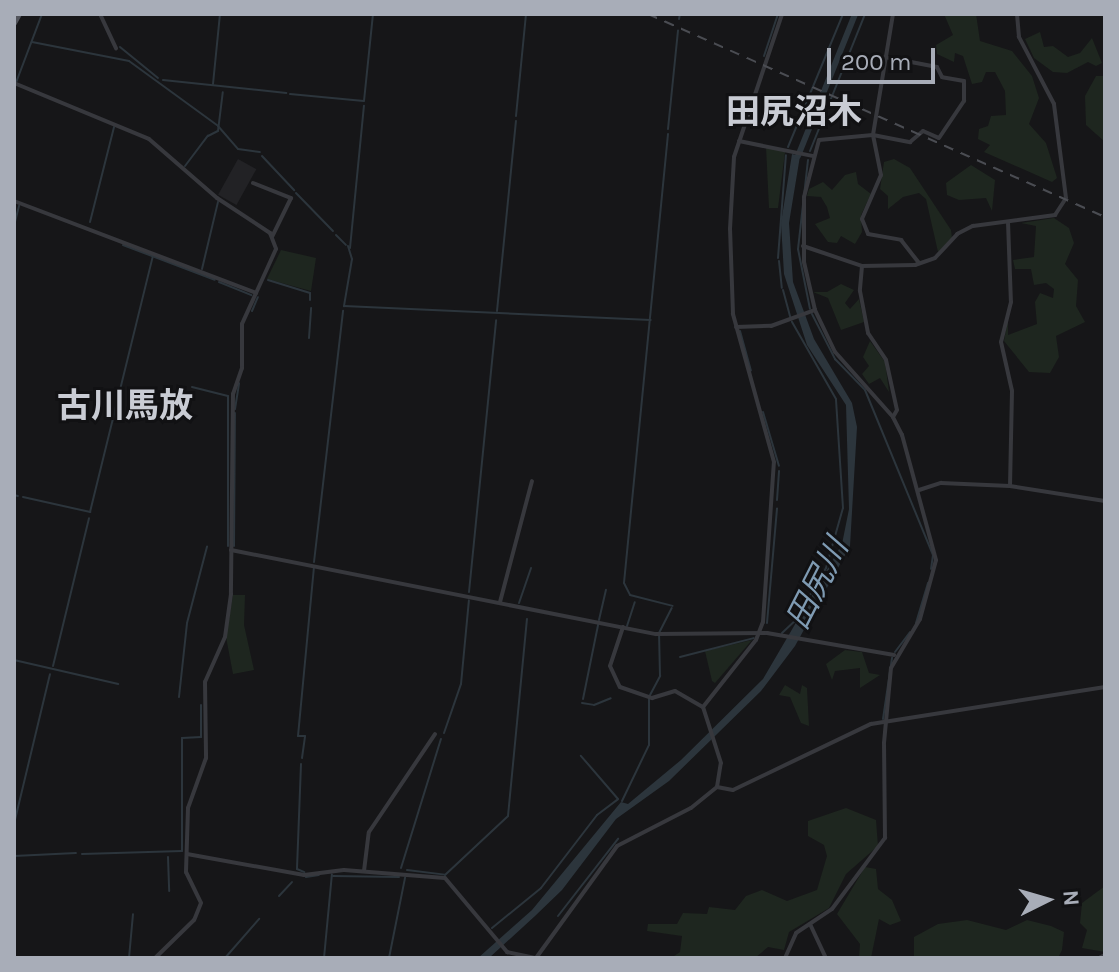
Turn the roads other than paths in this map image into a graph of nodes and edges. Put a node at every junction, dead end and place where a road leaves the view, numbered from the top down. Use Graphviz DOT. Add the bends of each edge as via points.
graph roads {
  1 [pos="19,14"];
  2 [pos="100,14"];
  3 [pos="782,14"];
  4 [pos="893,14"];
  5 [pos="1017,14"];
  6 [pos="14,23"];
  7 [pos="116,48"];
  8 [pos="885,57"];
  9 [pos="15,83"];
  10 [pos="873,135"];
  11 [pos="739,141"];
  12 [pos="810,155"];
  13 [pos="253,183"];
  14 [pos="14,201"];
  15 [pos="1008,222"];
  16 [pos="272,237"];
  17 [pos="803,246"];
  18 [pos="919,264"];
  19 [pos="862,266"];
  20 [pos="256,293"];
  21 [pos="815,310"];
  22 [pos="736,327"];
  23 [pos="893,417"];
  24 [pos="532,481"];
  25 [pos="1010,486"];
  26 [pos="919,490"];
  27 [pos="1105,501"];
  28 [pos="231,550"];
  29 [pos="500,602"];
  30 [pos="623,627"];
  31 [pos="760,633"];
  32 [pos="894,655"];
  33 [pos="1105,687"];
  34 [pos="703,707"];
  35 [pos="886,721"];
  36 [pos="435,734"];
  37 [pos="717,787"];
  38 [pos="187,854"];
  39 [pos="364,872"];
  40 [pos="810,924"];
  41 [pos="1105,955"];
  42 [pos="155,958"];
  43 [pos="537,958"];
  44 [pos="785,958"];
  45 [pos="826,958"];
  46 [pos="1099,958"];
  1 -- 6 [label="main road"];
  2 -- 7 [label="street"];
  3 -- 11 [label="street"];
  4 -- 8 [label="street"];
  5 -- 15 [label="street" via="1024,49 1052,98 1066,198 1046,219"];
  8 -- 10 [label="street"];
  8 -- 10 [label="street" via="937,67 942,77 964,81 967,91 939,138 923,131 910,142"];
  9 -- 16 [label="street" via="136,130"];
  10 -- 12 [label="street" via="824,138"];
  10 -- 18 [label="street" via="881,175 862,219 864,230 875,238 901,240"];
  11 -- 12 [label="street"];
  11 -- 22 [label="street" via="730,229"];
  12 -- 17 [label="street"];
  13 -- 16 [label="street" via="291,198"];
  14 -- 20 [label="street"];
  15 -- 18 [label="street" via="964,230 941,254"];
  15 -- 25 [label="street" via="1011,302 1001,342 1012,391"];
  16 -- 20 [label="street" via="275,254"];
  17 -- 19 [label="street"];
  17 -- 21 [label="street"];
  18 -- 19 [label="street"];
  19 -- 23 [label="street" via="864,311 870,337 886,360 897,410"];
  20 -- 28 [label="street" via="242,324 242,368 233,394"];
  21 -- 22 [label="street" via="771,326"];
  21 -- 23 [label="street" via="840,359"];
  22 -- 31 [label="street" via="774,462"];
  23 -- 26 [label="street"];
  24 -- 29 [label="street"];
  25 -- 26 [label="street" via="941,483"];
  25 -- 27 [label="street"];
  26 -- 32 [label="street" via="935,567 918,624"];
  28 -- 29 [label="street"];
  28 -- 38 [label="street" via="225,637 205,682 206,758 192,788"];
  29 -- 30 [label="street"];
  30 -- 31 [label="street" via="659,634"];
  30 -- 34 [label="street" via="612,659 613,675 626,692 650,698 675,691"];
  31 -- 32 [label="street"];
  31 -- 34 [label="street"];
  32 -- 35 [label="street"];
  33 -- 35 [label="street"];
  34 -- 37 [label="street" via="721,763"];
  35 -- 37 [label="street" via="858,729 733,790"];
  35 -- 40 [label="street" via="882,846 854,873 832,909"];
  36 -- 39 [label="street" via="369,832"];
  37 -- 43 [label="street" via="691,808 617,846"];
  38 -- 39 [label="street" via="304,875"];
  38 -- 42 [label="street" via="187,875 201,903 198,914"];
  39 -- 43 [label="street" via="445,878 512,956"];
  40 -- 44 [label="street" via="791,939"];
  40 -- 45 [label="street"];
  41 -- 46 [label="street"];
}
